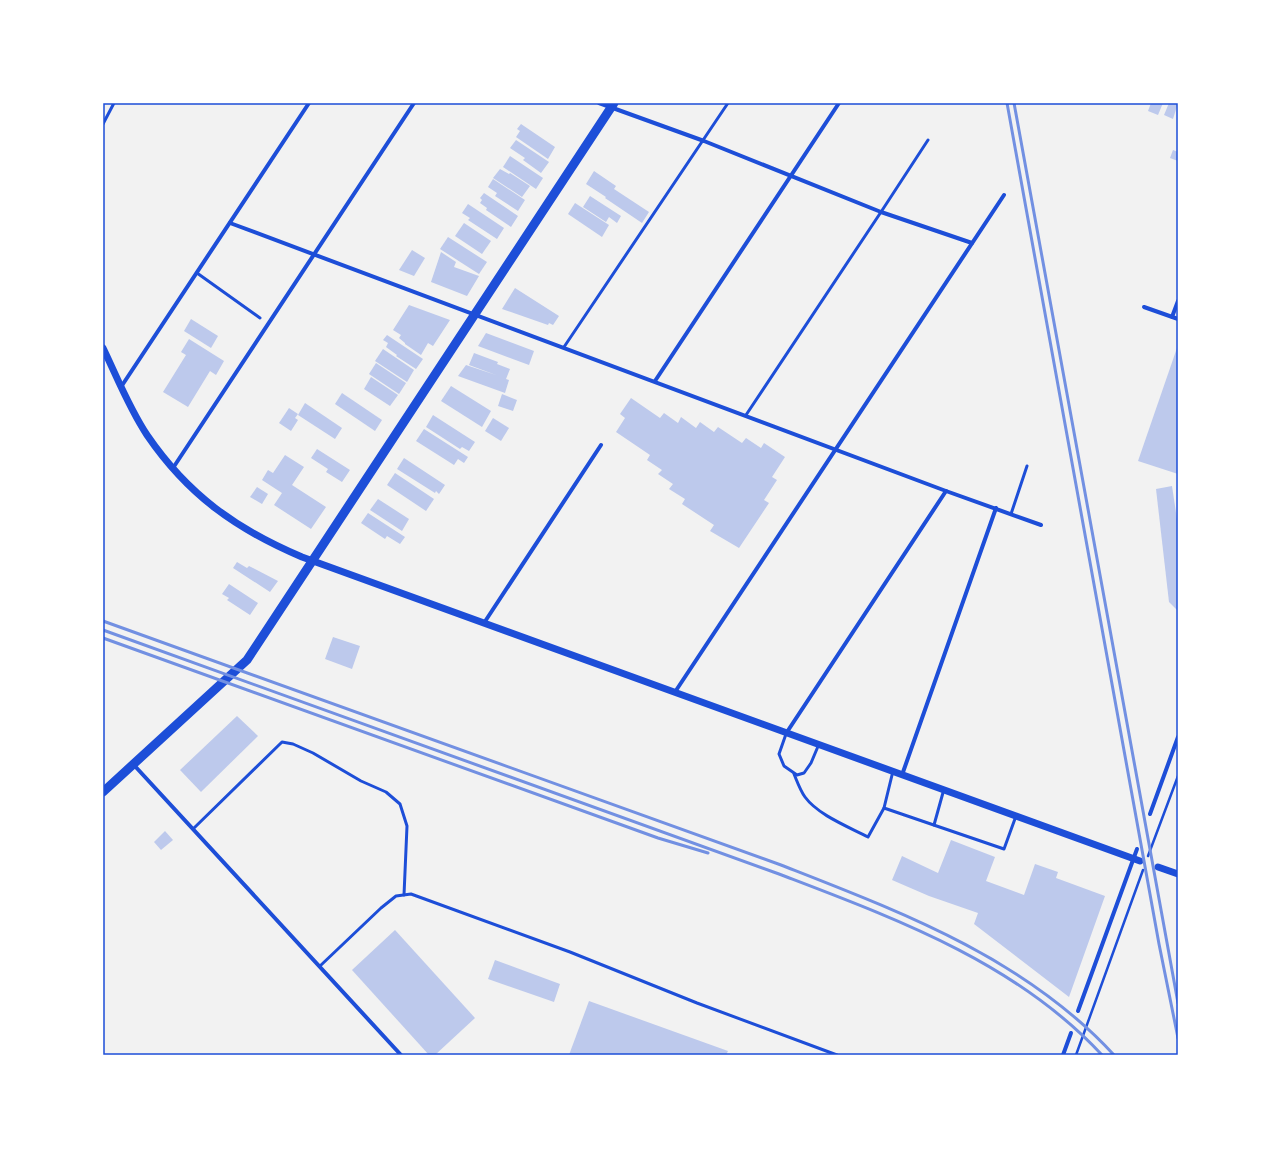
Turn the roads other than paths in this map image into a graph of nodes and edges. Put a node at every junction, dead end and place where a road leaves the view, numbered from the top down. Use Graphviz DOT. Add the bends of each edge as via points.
graph roads {
  1 [pos="114,103"];
  2 [pos="309,103"];
  3 [pos="414,103"];
  4 [pos="599,103"];
  5 [pos="728,103"];
  6 [pos="839,103"];
  7 [pos="612,105"];
  8 [pos="103,124"];
  9 [pos="928,140"];
  10 [pos="704,141"];
  11 [pos="792,176"];
  12 [pos="1004,195"];
  13 [pos="881,212"];
  14 [pos="230,223"];
  15 [pos="972,243"];
  16 [pos="314,254"];
  17 [pos="197,273"];
  18 [pos="1178,301"];
  19 [pos="1144,307"];
  20 [pos="474,314"];
  21 [pos="1172,317"];
  22 [pos="260,318"];
  23 [pos="1178,319"];
  24 [pos="564,347"];
  25 [pos="103,348"];
  26 [pos="655,381"];
  27 [pos="121,387"];
  28 [pos="746,415"];
  29 [pos="601,445"];
  30 [pos="836,449"];
  31 [pos="1027,466"];
  32 [pos="173,469"];
  33 [pos="946,490"];
  34 [pos="996,508"];
  35 [pos="1011,514"];
  36 [pos="1041,525"];
  37 [pos="312,560"];
  38 [pos="484,623"];
  39 [pos="675,692"];
  40 [pos="787,732"];
  41 [pos="1178,737"];
  42 [pos="819,744"];
  43 [pos="133,764"];
  44 [pos="893,771"];
  45 [pos="794,774"];
  46 [pos="902,774"];
  47 [pos="944,790"];
  48 [pos="103,792"];
  49 [pos="884,808"];
  50 [pos="1150,814"];
  51 [pos="1016,816"];
  52 [pos="934,825"];
  53 [pos="193,829"];
  54 [pos="1137,849"];
  55 [pos="1140,861"];
  56 [pos="1158,867"];
  57 [pos="1178,874"];
  58 [pos="404,895"];
  59 [pos="320,966"];
  60 [pos="1078,1011"];
  61 [pos="1071,1033"];
  62 [pos="401,1055"];
  63 [pos="837,1055"];
  64 [pos="1063,1055"];
  1 -- 8 [label="lane"];
  2 -- 14 [label="street"];
  3 -- 16 [label="street"];
  4 -- 7 [label="street"];
  5 -- 10 [label="lane"];
  6 -- 11 [label="street"];
  7 -- 10 [label="street"];
  7 -- 20 [label="main road"];
  9 -- 13 [label="lane"];
  10 -- 11 [label="street"];
  10 -- 24 [label="lane"];
  11 -- 13 [label="street"];
  11 -- 26 [label="street"];
  12 -- 15 [label="street"];
  13 -- 15 [label="street"];
  13 -- 28 [label="lane"];
  14 -- 16 [label="street"];
  14 -- 17 [label="street"];
  15 -- 30 [label="street"];
  16 -- 20 [label="street"];
  16 -- 32 [label="street"];
  17 -- 22 [label="lane"];
  17 -- 27 [label="street"];
  18 -- 21 [label="street"];
  19 -- 21 [label="street"];
  20 -- 24 [label="street"];
  20 -- 37 [label="main road"];
  21 -- 23 [label="street"];
  24 -- 26 [label="street"];
  25 -- 27 [label="street"];
  26 -- 28 [label="street"];
  27 -- 32 [label="street" via="147,434"];
  28 -- 30 [label="street"];
  29 -- 38 [label="street"];
  30 -- 33 [label="street"];
  30 -- 39 [label="street"];
  31 -- 35 [label="lane"];
  32 -- 37 [label="street" via="219,512 245,530 273,545"];
  33 -- 34 [label="street"];
  33 -- 40 [label="street"];
  34 -- 35 [label="street"];
  34 -- 46 [label="street"];
  35 -- 36 [label="street"];
  37 -- 38 [label="street"];
  37 -- 43 [label="main road" via="247,660"];
  38 -- 39 [label="street"];
  39 -- 40 [label="street"];
  40 -- 42 [label="street"];
  40 -- 45 [label="lane" via="779,754 784,766"];
  41 -- 50 [label="street"];
  42 -- 44 [label="street"];
  42 -- 45 [label="lane" via="804,773"];
  43 -- 48 [label="main road"];
  43 -- 53 [label="street"];
  44 -- 46 [label="street"];
  44 -- 49 [label="lane"];
  45 -- 49 [label="lane" via="805,797 816,808 868,837"];
  46 -- 47 [label="street"];
  47 -- 51 [label="street"];
  47 -- 52 [label="lane"];
  49 -- 52 [label="lane"];
  51 -- 52 [label="lane" via="1004,849"];
  51 -- 55 [label="street"];
  53 -- 58 [label="lane" via="282,742 293,744 386,792 400,804 407,826"];
  53 -- 59 [label="street"];
  54 -- 55 [label="street"];
  55 -- 60 [label="street"];
  56 -- 57 [label="street"];
  58 -- 59 [label="lane" via="396,896 381,908"];
  58 -- 63 [label="lane" via="411,894 562,949"];
  59 -- 62 [label="street"];
  61 -- 64 [label="street"];
}
